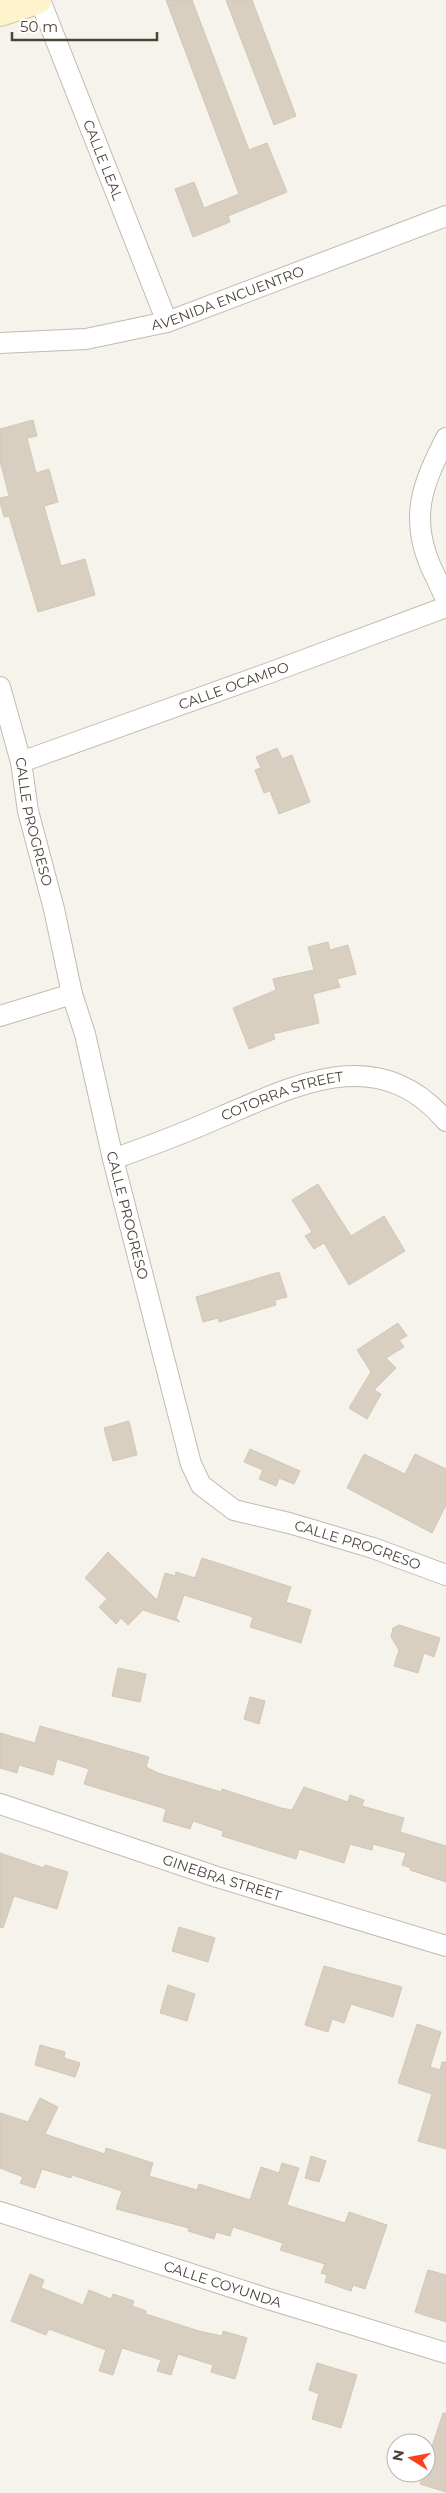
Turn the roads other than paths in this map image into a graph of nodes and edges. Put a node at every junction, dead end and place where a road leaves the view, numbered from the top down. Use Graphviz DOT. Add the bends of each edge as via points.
graph roads {
  1 [pos="39,0"];
  2 [pos="0,12"];
  3 [pos="446,216"];
  4 [pos="168,322"];
  5 [pos="0,343"];
  6 [pos="446,438"];
  7 [pos="446,600"];
  8 [pos="446,607"];
  9 [pos="0,687"];
  10 [pos="21,762"];
  11 [pos="72,994"];
  12 [pos="0,1016"];
  13 [pos="446,1121"];
  14 [pos="113,1159"];
  15 [pos="446,1575"];
  16 [pos="0,1804"];
  17 [pos="446,1946"];
  18 [pos="0,2212"];
  19 [pos="446,2353"];
  1 -- 2 [label="street"];
  1 -- 4 [label="street, CALLE LEAL"];
  3 -- 4 [label="street, AVENIDA ENCUENTRO"];
  4 -- 5 [label="street, AVENIDA ENCUENTRO" via="86,339"];
  6 -- 7 [label="street" via="423,487 418,524 426,555"];
  8 -- 10 [label="street, CALLE OCAMPO"];
  9 -- 10 [label="street, CALLE PROGRESO"];
  10 -- 11 [label="street, CALLE PROGRESO" via="28,811"];
  11 -- 12 [label="street"];
  11 -- 14 [label="street, CALLE PROGRESO" via="85,1034"];
  13 -- 14 [label="street, COTORRA STREET" via="410,1090 382,1078 347,1075 275,1094"];
  14 -- 15 [label="street, CALLE PROGRESO" via="191,1464 201,1485 234,1510 373,1548"];
  16 -- 17 [label="street, GINEBRA STREET" via="218,1877"];
  18 -- 19 [label="street, CALLE COYUNDA"];
}
